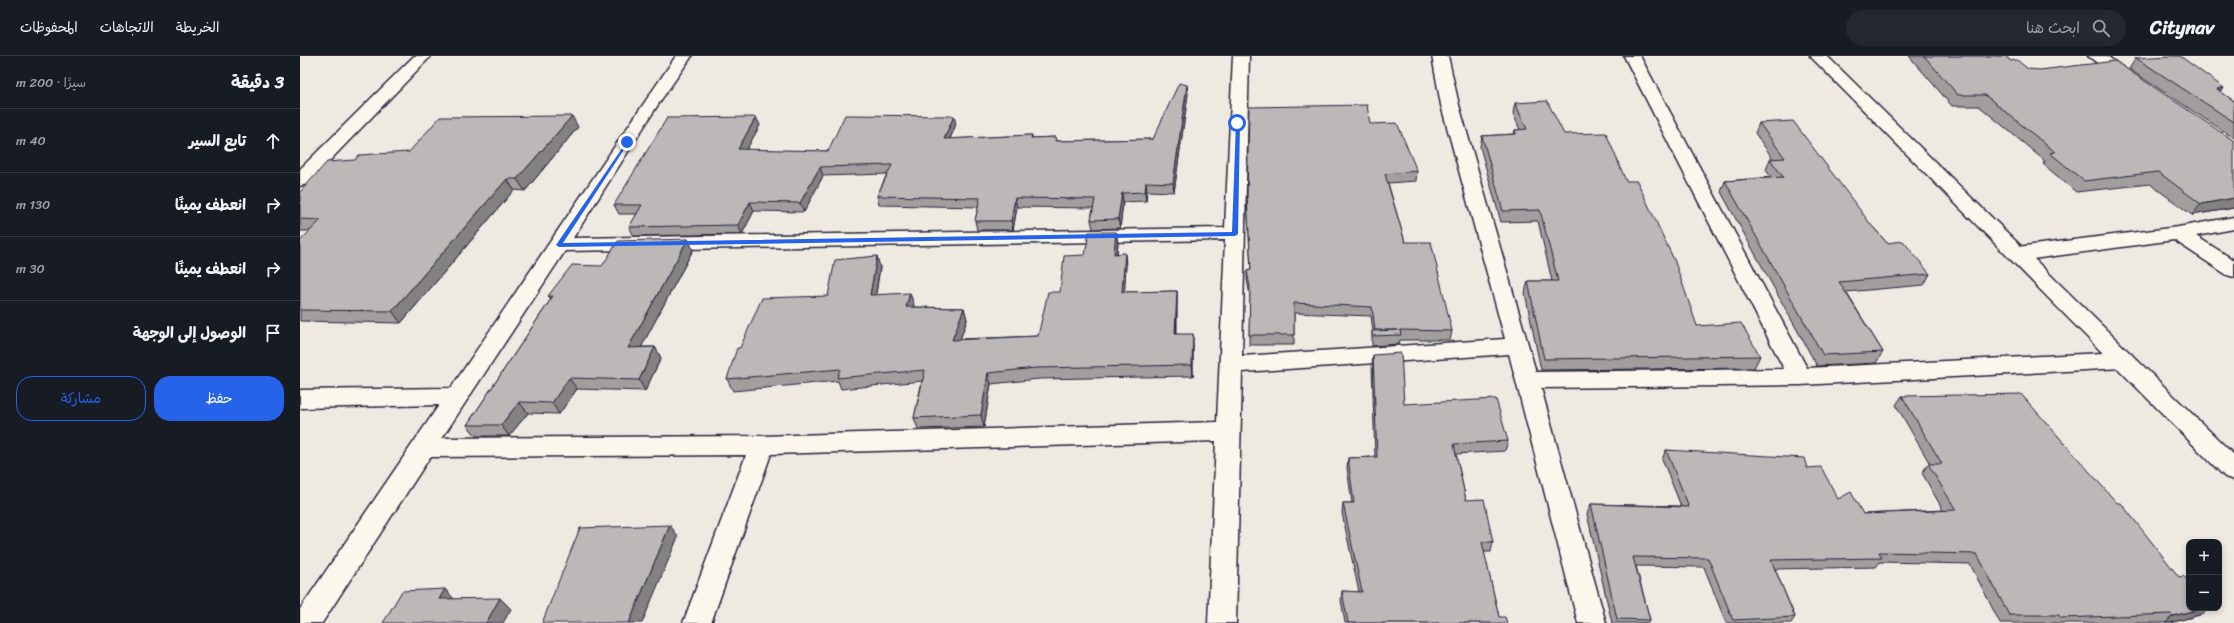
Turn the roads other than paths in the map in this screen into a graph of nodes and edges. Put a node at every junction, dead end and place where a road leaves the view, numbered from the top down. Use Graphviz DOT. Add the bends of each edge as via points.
graph roads {
  1 [pos="423,56"];
  2 [pos="684,56"];
  3 [pos="1241,56"];
  4 [pos="1440,56"];
  5 [pos="1632,56"];
  6 [pos="1818,56"];
  7 [pos="2096,56"];
  8 [pos="2142,87"];
  9 [pos="300,180"];
  10 [pos="2234,223"];
  11 [pos="2178,233"];
  12 [pos="1235,234"];
  13 [pos="559,245"];
  14 [pos="2017,254"];
  15 [pos="2234,270"];
  16 [pos="1518,346"];
  17 [pos="2123,360"];
  18 [pos="1231,365"];
  19 [pos="1800,377"];
  20 [pos="1527,380"];
  21 [pos="458,396"];
  22 [pos="300,399"];
  23 [pos="1229,431"];
  24 [pos="762,445"];
  25 [pos="423,448"];
  26 [pos="2234,470"];
  27 [pos="306,623"];
  28 [pos="697,623"];
  29 [pos="1222,623"];
  30 [pos="1592,623"];
  1 -- 9 [label="street"];
  2 -- 13 [label="street" via="652,100"];
  3 -- 12 [label="street"];
  4 -- 16 [label="street" via="1450,105"];
  5 -- 19 [label="street"];
  6 -- 14 [label="street"];
  7 -- 8 [label="street"];
  10 -- 11 [label="street"];
  11 -- 14 [label="street"];
  11 -- 15 [label="street"];
  12 -- 13 [label="street"];
  12 -- 18 [label="street"];
  13 -- 21 [label="street"];
  14 -- 17 [label="street"];
  16 -- 18 [label="street"];
  16 -- 20 [label="street"];
  17 -- 19 [label="street"];
  17 -- 26 [label="street"];
  18 -- 23 [label="street"];
  19 -- 20 [label="street"];
  20 -- 30 [label="street"];
  21 -- 22 [label="street"];
  21 -- 25 [label="street"];
  23 -- 24 [label="street"];
  23 -- 29 [label="street"];
  24 -- 25 [label="street"];
  24 -- 28 [label="street"];
  25 -- 27 [label="street"];
}
